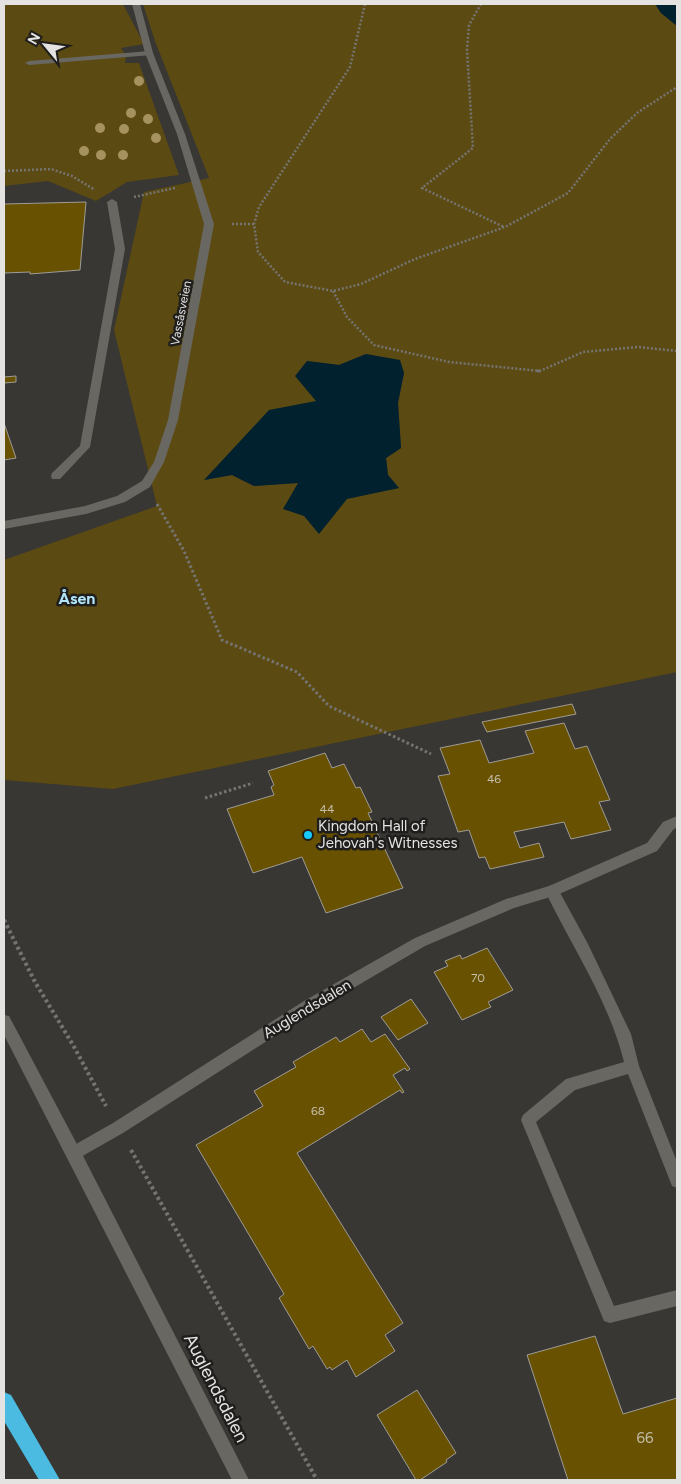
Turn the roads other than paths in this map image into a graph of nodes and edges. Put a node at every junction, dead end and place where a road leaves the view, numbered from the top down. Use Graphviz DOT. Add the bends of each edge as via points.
graph roads {
  1 [pos="136,4"];
  2 [pos="148,53"];
  3 [pos="29,63"];
  4 [pos="112,202"];
  5 [pos="56,476"];
  6 [pos="4,525"];
  7 [pos="677,821"];
  8 [pos="552,891"];
  9 [pos="4,1021"];
  10 [pos="632,1066"];
  11 [pos="74,1153"];
  12 [pos="677,1181"];
  13 [pos="677,1298"];
  14 [pos="4,1402"];
  15 [pos="50,1480"];
  16 [pos="241,1480"];
  1 -- 2 [label="street, Vassåsveien"];
  2 -- 3 [label="street"];
  2 -- 6 [label="street, Vassåsveien" via="181,134 209,224 173,420 159,462 146,484 120,498 86,510"];
  4 -- 5 [label="street" via="120,248 85,447"];
  7 -- 8 [label="street, Auglendsdalen" via="668,826 652,847"];
  8 -- 10 [label="street" via="624,1034"];
  8 -- 11 [label="street, Auglendsdalen" via="511,903 420,942 309,1006"];
  9 -- 11 [label="street, Auglendsdalen"];
  10 -- 12 [label="street"];
  10 -- 13 [label="street" via="571,1084 528,1120 610,1314"];
  11 -- 16 [label="street, Auglendsdalen"];
  14 -- 15 [label="highway"];
}
